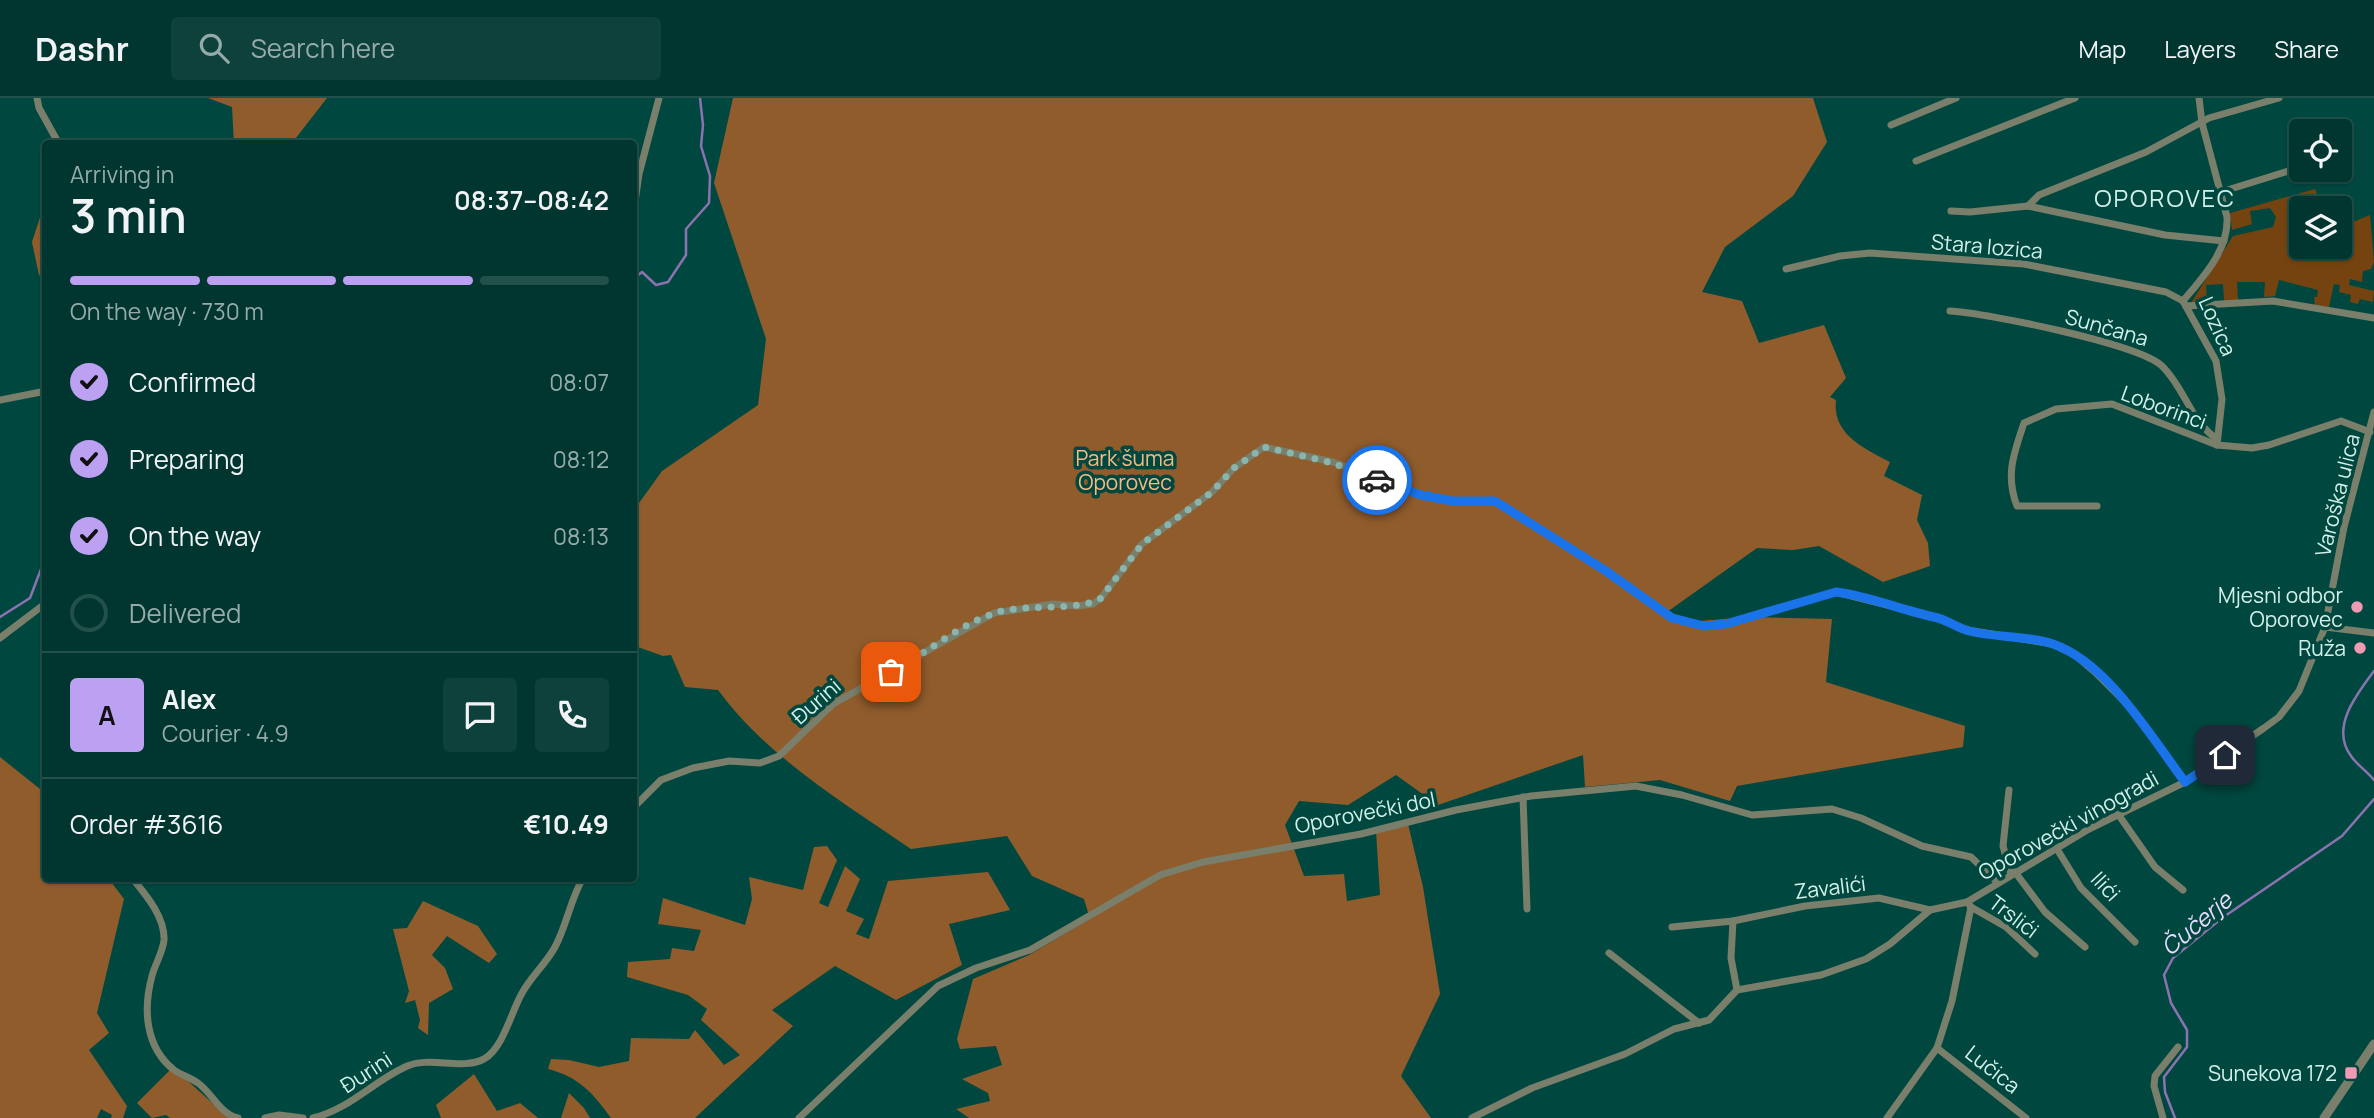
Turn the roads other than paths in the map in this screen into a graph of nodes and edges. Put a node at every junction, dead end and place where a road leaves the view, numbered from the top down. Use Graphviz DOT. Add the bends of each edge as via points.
graph roads {
  1 [pos="37,98"];
  2 [pos="659,98"];
  3 [pos="1956,98"];
  4 [pos="2075,98"];
  5 [pos="2199,98"];
  6 [pos="2279,98"];
  7 [pos="2202,123"];
  8 [pos="1891,125"];
  9 [pos="56,140"];
  10 [pos="1916,161"];
  11 [pos="2289,171"];
  12 [pos="637,188"];
  13 [pos="2221,192"];
  14 [pos="2028,206"];
  15 [pos="1951,211"];
  16 [pos="2224,242"];
  17 [pos="1786,269"];
  18 [pos="2184,303"];
  19 [pos="1950,311"];
  20 [pos="2374,318"];
  21 [pos="42,392"];
  22 [pos="0,400"];
  23 [pos="2374,412"];
  24 [pos="2370,432"];
  25 [pos="2217,442"];
  26 [pos="2097,506"];
  27 [pos="42,606"];
  28 [pos="2325,627"];
  29 [pos="2374,633"];
  30 [pos="0,638"];
  31 [pos="2185,782"];
  32 [pos="2008,790"];
  33 [pos="1523,797"];
  34 [pos="637,803"];
  35 [pos="2118,814"];
  36 [pos="2057,849"];
  37 [pos="2013,874"];
  38 [pos="135,882"];
  39 [pos="581,882"];
  40 [pos="1997,882"];
  41 [pos="2183,890"];
  42 [pos="1969,904"];
  43 [pos="1527,909"];
  44 [pos="1930,910"];
  45 [pos="1733,921"];
  46 [pos="1672,927"];
  47 [pos="2135,942"];
  48 [pos="2085,947"];
  49 [pos="1609,953"];
  50 [pos="2035,954"];
  51 [pos="1737,990"];
  52 [pos="1699,1023"];
  53 [pos="2374,1044"];
  54 [pos="2178,1047"];
  55 [pos="1937,1048"];
  56 [pos="238,1118"];
  57 [pos="265,1118"];
  58 [pos="303,1118"];
  59 [pos="313,1118"];
  60 [pos="799,1118"];
  61 [pos="1472,1118"];
  62 [pos="1887,1118"];
  63 [pos="2026,1118"];
  64 [pos="2163,1118"];
  65 [pos="2324,1118"];
  1 -- 9 [label="street"];
  2 -- 12 [label="street"];
  3 -- 8 [label="street"];
  4 -- 10 [label="street"];
  5 -- 7 [label="street"];
  6 -- 7 [label="street"];
  7 -- 13 [label="street"];
  7 -- 14 [label="street" via="2146,152 2039,195"];
  11 -- 13 [label="street"];
  13 -- 16 [label="street" via="2227,217"];
  14 -- 15 [label="street"];
  14 -- 16 [label="street" via="2165,235"];
  16 -- 18 [label="street, Lozica"];
  17 -- 18 [label="street, Stara lozica" via="1870,253 2024,264 2166,292"];
  18 -- 20 [label="street" via="2273,301"];
  18 -- 25 [label="street, Lozica" via="2216,360 2221,399"];
  19 -- 25 [label="street, Sunčana" via="2049,328 2150,357 2169,373"];
  21 -- 22 [label="street"];
  23 -- 24 [label="street, Varoška ulica"];
  24 -- 25 [label="street, Loborinci" via="2341,421 2252,448"];
  24 -- 28 [label="street, Varoška ulica" via="2344,527"];
  25 -- 26 [label="street, Loborinci" via="2112,404 2056,409 2024,423 2010,465 2010,488 2017,506"];
  27 -- 30 [label="street"];
  28 -- 29 [label="street"];
  28 -- 31 [label="street, Oporovečki vinogradi" via="2299,691 2279,717"];
  31 -- 34 [label="street, Đurini" via="2130,707 2085,663 2053,644 1967,630 1935,617 1836,592 1726,624 1704,626 1672,618 1495,501 1421,495 1333,463 1264,447 1142,544 1093,604 1052,604 994,613 834,704 779,756 760,763 729,761 693,768 661,780"];
  31 -- 35 [label="street, Oporovečki vinogradi"];
  32 -- 37 [label="street" via="2003,846"];
  33 -- 40 [label="street, Oporovečki dol" via="1636,786 1752,815 1832,809 1922,846 1971,857"];
  33 -- 43 [label="street"];
  33 -- 60 [label="street, Oporovečki dol" via="1361,834 1203,862 1160,875 1030,950 938,986"];
  35 -- 36 [label="street, Oporovečki vinogradi"];
  35 -- 41 [label="street" via="2150,861"];
  36 -- 37 [label="street, Oporovečki vinogradi"];
  36 -- 47 [label="street, Ilići" via="2081,888"];
  37 -- 40 [label="street, Oporovečki vinogradi"];
  37 -- 48 [label="street" via="2045,912"];
  38 -- 56 [label="street" via="160,919 164,939 146,1010 149,1032 173,1069 198,1083 227,1114"];
  39 -- 59 [label="street, Đurini" via="555,948 521,993 497,1044 485,1058 468,1064 435,1061 409,1065 337,1112"];
  40 -- 42 [label="street, Oporovečki vinogradi"];
  42 -- 44 [label="street, Oporovečki vinogradi"];
  42 -- 50 [label="street, Trslići" via="2006,927"];
  42 -- 55 [label="street" via="1952,1000"];
  44 -- 45 [label="street, Zavalići" via="1879,898 1805,906"];
  44 -- 51 [label="street, Oporovečki vinogradi" via="1866,959 1821,975"];
  45 -- 46 [label="street, Zavalići"];
  45 -- 51 [label="street" via="1731,958"];
  49 -- 52 [label="street"];
  51 -- 52 [label="street" via="1714,1017"];
  52 -- 61 [label="street" via="1532,1087"];
  53 -- 65 [label="street"];
  54 -- 64 [label="street" via="2155,1076"];
  55 -- 62 [label="street"];
  55 -- 63 [label="street, Lučica"];
  57 -- 58 [label="street"];
}
